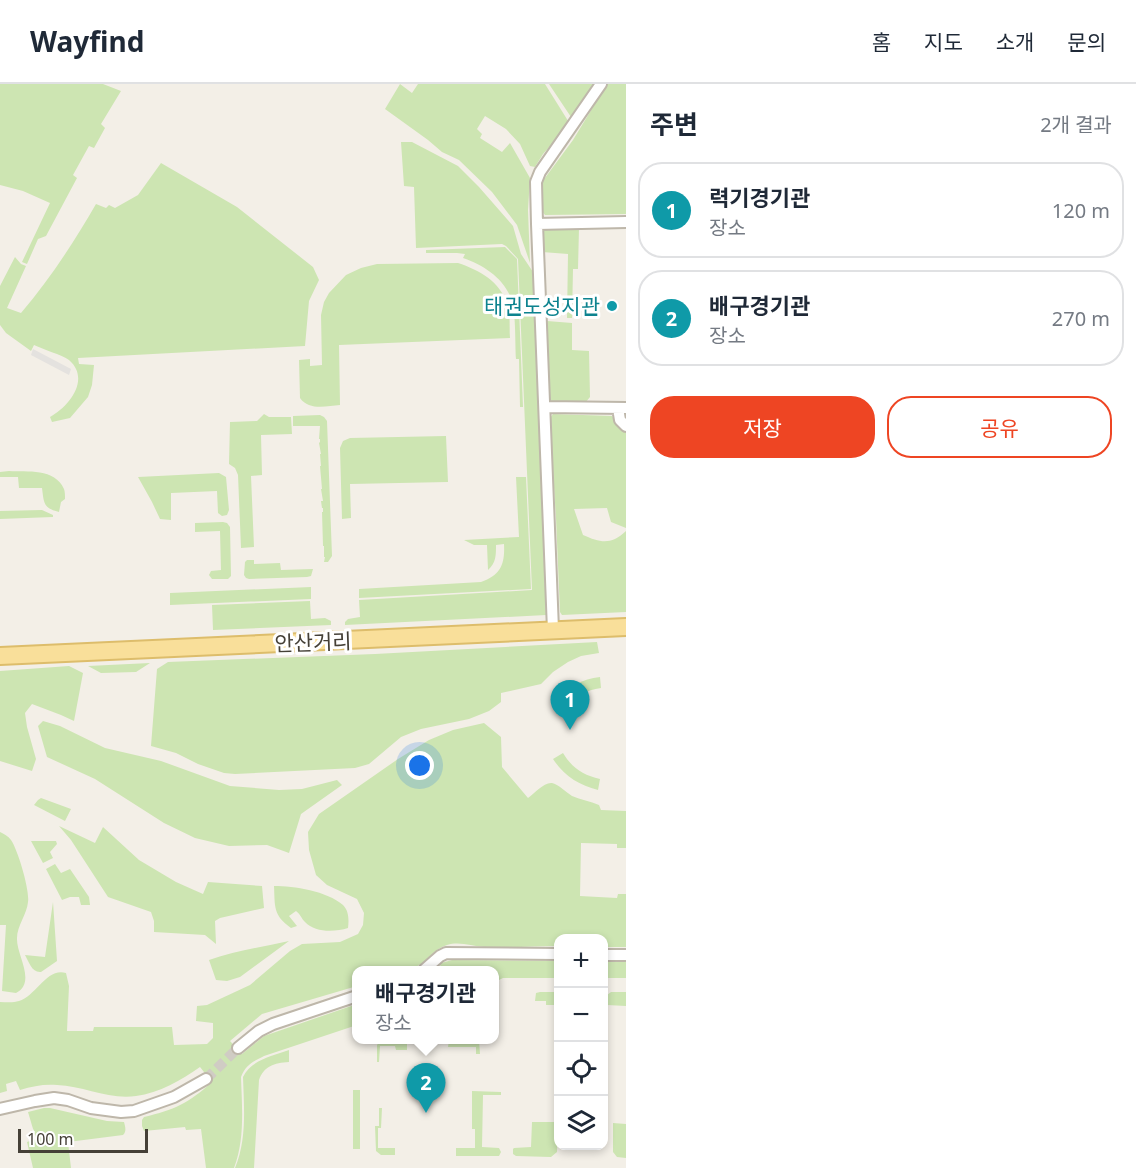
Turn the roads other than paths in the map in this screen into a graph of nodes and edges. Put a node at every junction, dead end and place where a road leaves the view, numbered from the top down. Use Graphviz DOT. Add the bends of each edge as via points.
graph roads {
  1 [pos="601,84"];
  2 [pos="626,222"];
  3 [pos="537,224"];
  4 [pos="545,407"];
  5 [pos="622,408"];
  6 [pos="626,426"];
  7 [pos="626,627"];
  8 [pos="553,630"];
  9 [pos="0,656"];
  10 [pos="554,954"];
  11 [pos="608,955"];
  12 [pos="626,955"];
  13 [pos="429,966"];
  14 [pos="352,998"];
  15 [pos="238,1048"];
  16 [pos="206,1079"];
  17 [pos="0,1109"];
  1 -- 3 [label="street" via="540,172 536,182"];
  2 -- 3 [label="street"];
  3 -- 4 [label="street"];
  4 -- 5 [label="street"];
  4 -- 8 [label="street"];
  5 -- 6 [label="street" via="620,420"];
  7 -- 8 [label="main road, 안산거리"];
  8 -- 9 [label="main road, 안산거리"];
  10 -- 13 [label="street" via="451,953"];
  11 -- 12 [label="street"];
  14 -- 15 [label="street" via="273,1023"];
  16 -- 17 [label="street" via="174,1097 134,1111 91,1108 54,1098"];
}
